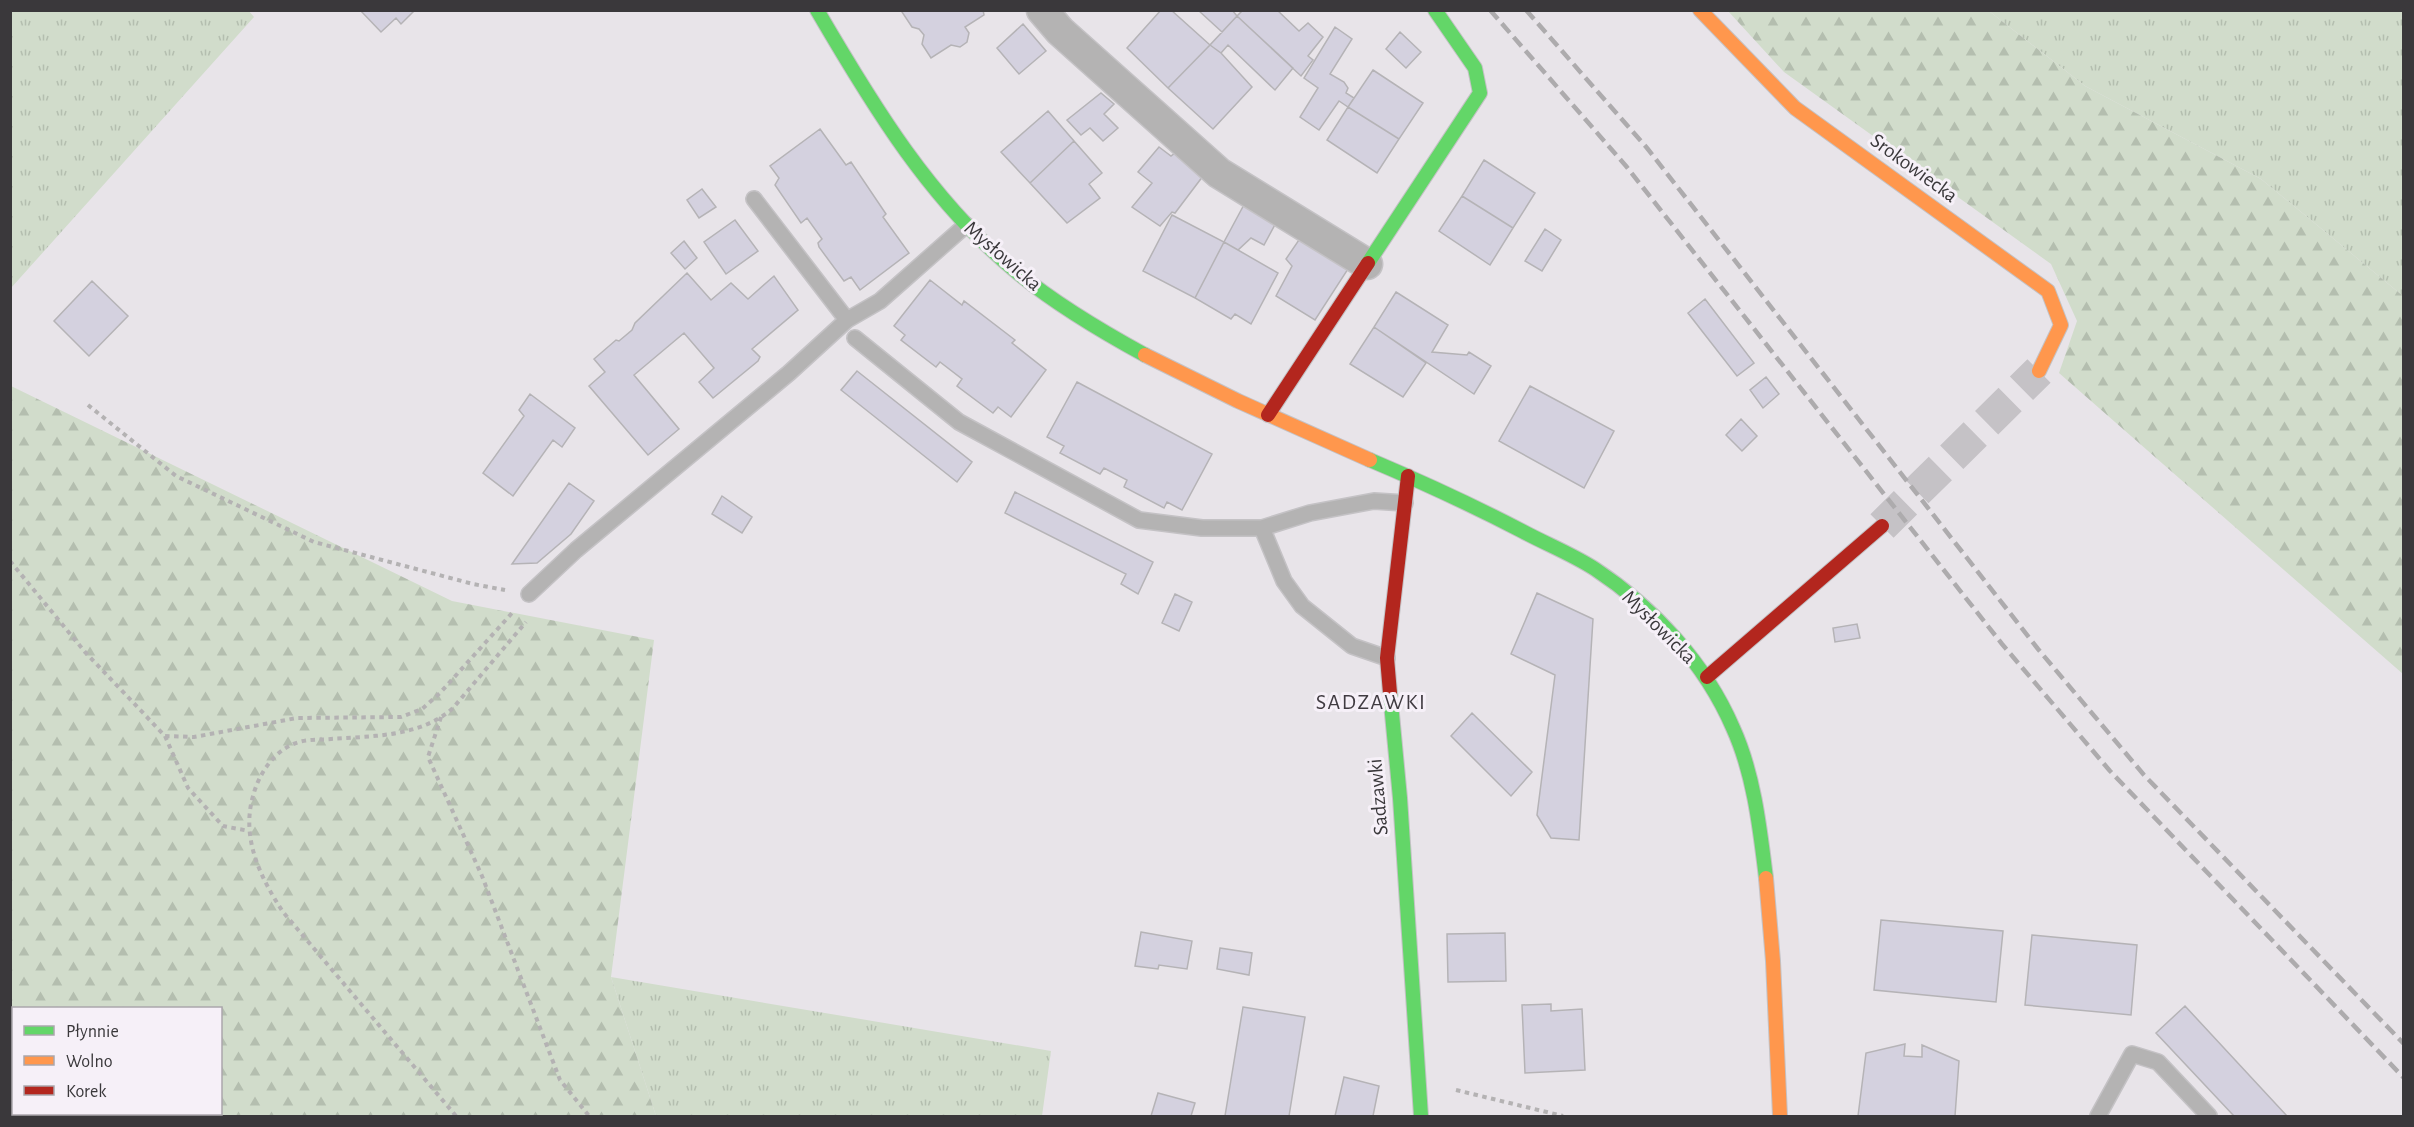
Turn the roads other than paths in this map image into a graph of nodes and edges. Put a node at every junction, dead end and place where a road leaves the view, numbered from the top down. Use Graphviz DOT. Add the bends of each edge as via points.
graph roads {
  1 [pos="817,10"];
  2 [pos="1042,10"];
  3 [pos="1435,10"];
  4 [pos="1700,10"];
  5 [pos="754,199"];
  6 [pos="966,225"];
  7 [pos="1367,264"];
  8 [pos="847,320"];
  9 [pos="855,338"];
  10 [pos="2039,371"];
  11 [pos="1268,415"];
  12 [pos="1408,476"];
  13 [pos="1405,503"];
  14 [pos="1882,526"];
  15 [pos="1262,528"];
  16 [pos="529,594"];
  17 [pos="1387,658"];
  18 [pos="1707,677"];
  19 [pos="1421,1116"];
  20 [pos="1780,1116"];
  21 [pos="2097,1116"];
  22 [pos="2209,1116"];
  1 -- 6 [label="street, Mysłowicka" via="900,146"];
  2 -- 7 [label="street" via="1060,31 1219,173"];
  3 -- 7 [label="street" via="1475,68 1479,93"];
  4 -- 10 [label="street, Srokowiecka" via="1795,108 2048,291 2061,325"];
  5 -- 8 [label="lane"];
  6 -- 8 [label="lane" via="880,302"];
  6 -- 11 [label="street, Mysłowicka" via="1017,272 1060,304 1144,355"];
  7 -- 11 [label="street"];
  8 -- 16 [label="lane"];
  9 -- 15 [label="lane" via="959,422 1139,520 1202,528"];
  11 -- 12 [label="street, Mysłowicka"];
  12 -- 13 [label="street, Sadzawki"];
  12 -- 18 [label="street, Mysłowicka" via="1593,568 1674,636"];
  13 -- 15 [label="lane" via="1374,501 1310,513"];
  13 -- 17 [label="street, Sadzawki"];
  14 -- 18 [label="street"];
  15 -- 17 [label="lane" via="1284,581 1302,606 1352,646"];
  17 -- 19 [label="street, Sadzawki"];
  18 -- 20 [label="street, Mysłowicka" via="1734,730 1749,777 1761,839 1769,909"];
  21 -- 22 [label="lane" via="2132,1054 2158,1062"];
}
